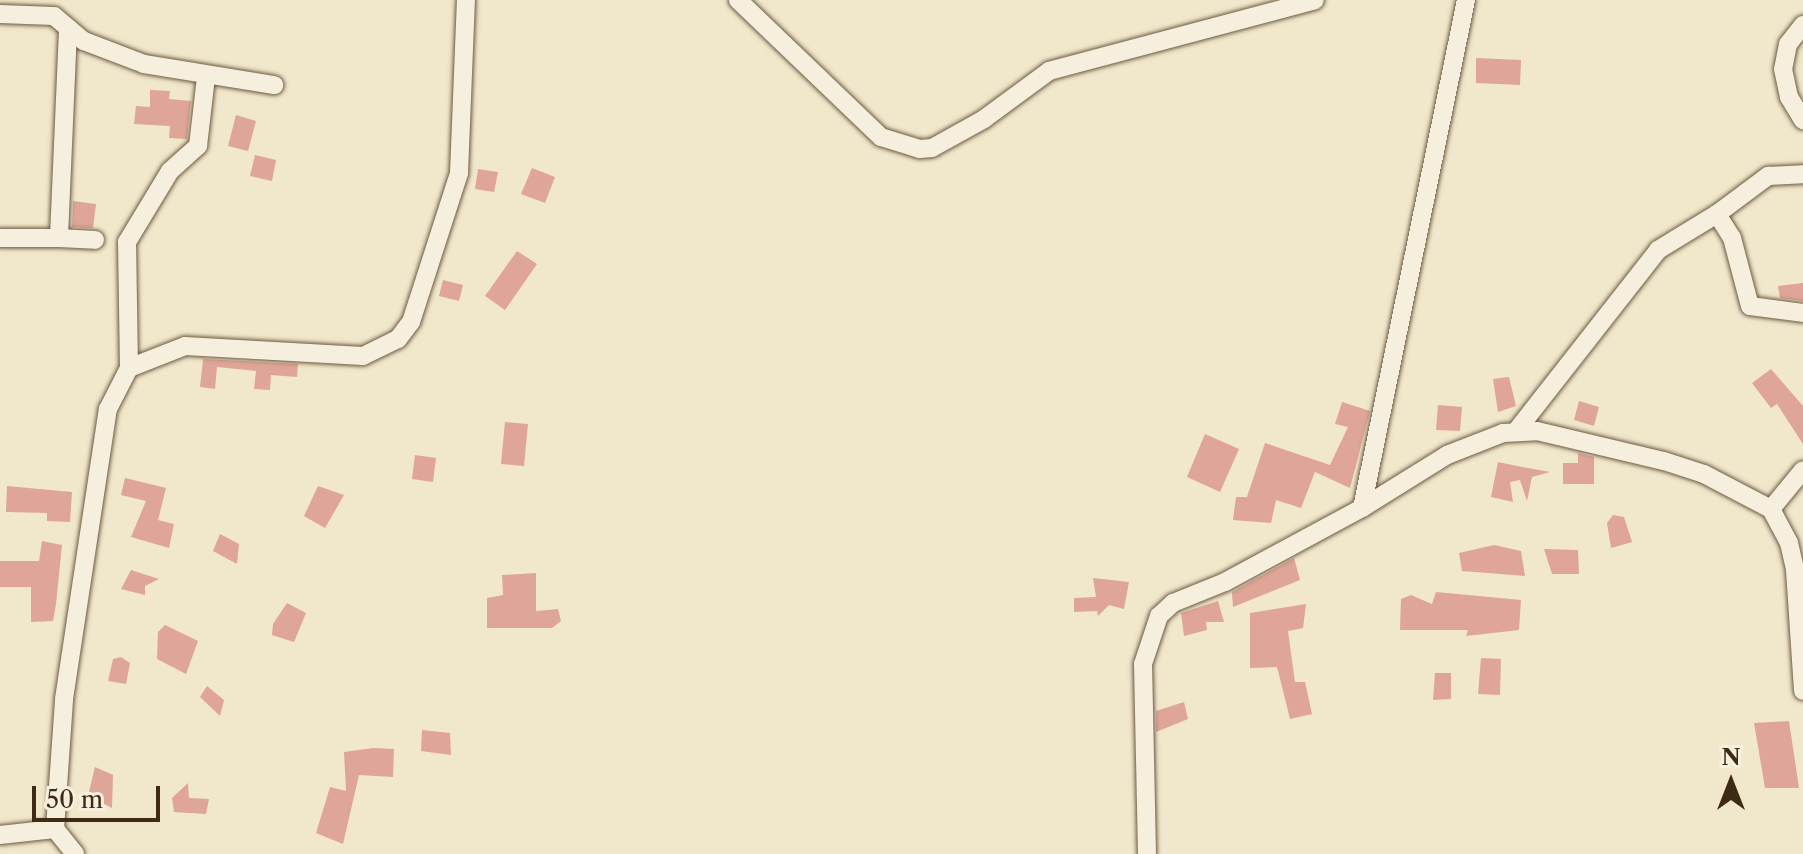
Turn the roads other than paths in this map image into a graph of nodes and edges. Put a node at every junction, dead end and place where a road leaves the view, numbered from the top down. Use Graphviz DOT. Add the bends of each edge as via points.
graph roads {
  1 [pos="466,0"];
  2 [pos="738,0"];
  3 [pos="1315,0"];
  4 [pos="1466,0"];
  5 [pos="54,8"];
  6 [pos="0,14"];
  7 [pos="1803,25"];
  8 [pos="68,30"];
  9 [pos="206,77"];
  10 [pos="274,85"];
  11 [pos="1803,120"];
  12 [pos="1803,174"];
  13 [pos="1717,214"];
  14 [pos="0,238"];
  15 [pos="59,238"];
  16 [pos="95,240"];
  17 [pos="1803,313"];
  18 [pos="129,368"];
  19 [pos="1517,430"];
  20 [pos="1803,470"];
  21 [pos="1362,508"];
  22 [pos="1771,509"];
  23 [pos="1803,691"];
  24 [pos="55,829"];
  25 [pos="0,835"];
  26 [pos="75,854"];
  27 [pos="1147,854"];
  1 -- 18 [label="street" via="459,173 411,322 398,339 363,356 185,346"];
  2 -- 3 [label="street" via="881,137 920,149 932,148 984,119 1049,71"];
  4 -- 21 [label="street"];
  5 -- 6 [label="street"];
  5 -- 8 [label="street"];
  7 -- 11 [label="street" via="1788,44 1783,69 1789,97"];
  8 -- 9 [label="street" via="144,64"];
  8 -- 15 [label="street"];
  9 -- 10 [label="street"];
  9 -- 18 [label="street" via="198,146 170,171 127,242"];
  12 -- 13 [label="street" via="1768,176"];
  13 -- 17 [label="street" via="1732,238 1750,306"];
  13 -- 19 [label="street" via="1658,250"];
  14 -- 15 [label="street"];
  15 -- 16 [label="street"];
  18 -- 24 [label="street" via="108,409 64,699"];
  19 -- 21 [label="street" via="1447,455"];
  19 -- 22 [label="street" via="1664,461 1704,474"];
  20 -- 22 [label="street"];
  21 -- 27 [label="street" via="1225,582 1173,603 1159,616 1143,664"];
  22 -- 23 [label="street" via="1789,543 1795,570"];
  24 -- 25 [label="street"];
  24 -- 26 [label="street"];
}
